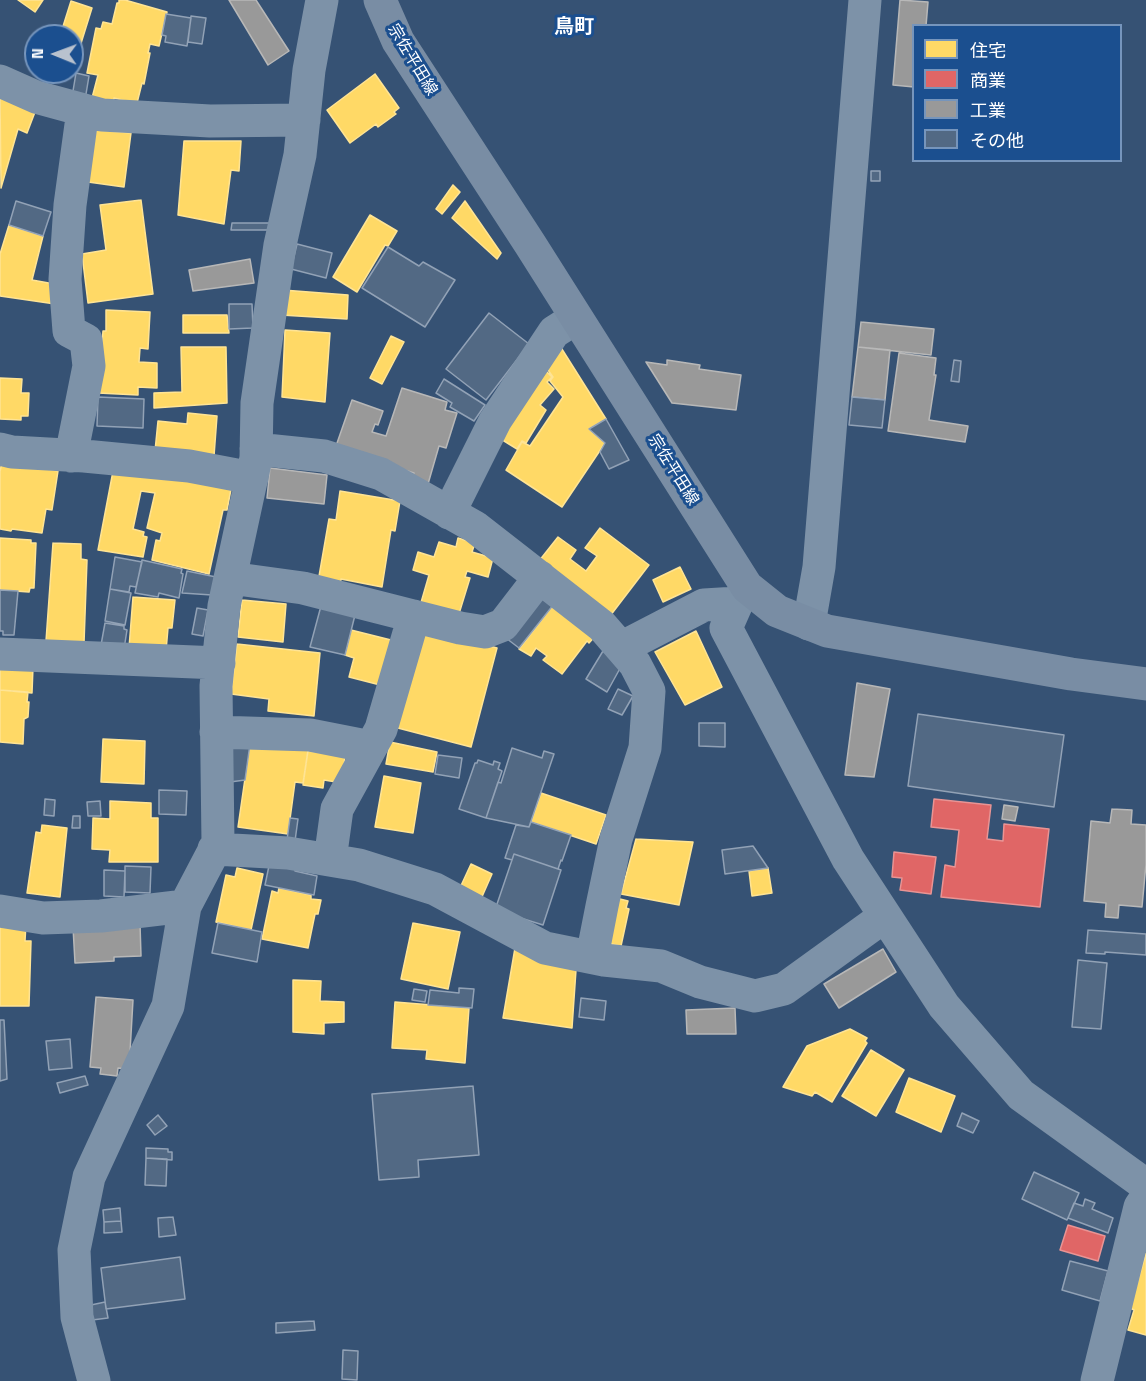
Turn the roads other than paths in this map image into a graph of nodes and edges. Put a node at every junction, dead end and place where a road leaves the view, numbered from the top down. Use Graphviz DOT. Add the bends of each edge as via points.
graph roads {
  1 [pos="322,0"];
  2 [pos="380,0"];
  3 [pos="866,0"];
  4 [pos="0,81"];
  5 [pos="83,110"];
  6 [pos="304,120"];
  7 [pos="576,318"];
  8 [pos="0,449"];
  9 [pos="71,456"];
  10 [pos="254,464"];
  11 [pos="449,513"];
  12 [pos="540,577"];
  13 [pos="230,578"];
  14 [pos="742,595"];
  15 [pos="414,616"];
  16 [pos="809,624"];
  17 [pos="621,648"];
  18 [pos="0,654"];
  19 [pos="219,663"];
  20 [pos="1146,684"];
  21 [pos="216,732"];
  22 [pos="371,747"];
  23 [pos="214,849"];
  24 [pos="330,860"];
  25 [pos="185,906"];
  26 [pos="0,911"];
  27 [pos="885,916"];
  28 [pos="592,957"];
  29 [pos="1146,1185"];
  30 [pos="1146,1198"];
  31 [pos="94,1381"];
  32 [pos="1097,1381"];
  1 -- 6 [label="street"];
  2 -- 7 [label="main road, 宗佐平田線" via="398,41"];
  3 -- 16 [label="street" via="819,567"];
  4 -- 5 [label="street" via="36,97"];
  5 -- 6 [label="street" via="102,116 210,121"];
  5 -- 9 [label="street" via="65,279 69,331 86,340 89,366"];
  6 -- 10 [label="street" via="276,267 257,403"];
  7 -- 11 [label="street" via="554,332 495,421"];
  7 -- 14 [label="main road, 宗佐平田線"];
  8 -- 9 [label="street"];
  9 -- 10 [label="street" via="189,466"];
  10 -- 11 [label="street" via="324,456 381,474"];
  10 -- 13 [label="street"];
  11 -- 12 [label="street" via="475,527"];
  12 -- 15 [label="street" via="502,625 485,632"];
  12 -- 17 [label="street" via="602,626"];
  13 -- 15 [label="street" via="303,588"];
  13 -- 19 [label="street"];
  14 -- 16 [label="main road, 宗佐平田線"];
  14 -- 17 [label="street" via="704,605"];
  14 -- 27 [label="street" via="726,628 848,859"];
  15 -- 22 [label="street" via="381,729"];
  16 -- 20 [label="main road, 宗佐平田線" via="827,631"];
  17 -- 28 [label="street" via="635,664 649,692 645,747 616,839"];
  18 -- 19 [label="street"];
  19 -- 21 [label="street"];
  21 -- 22 [label="street" via="310,735"];
  21 -- 23 [label="street" via="218,843"];
  22 -- 24 [label="street" via="337,809"];
  23 -- 24 [label="street" via="288,853"];
  23 -- 25 [label="street"];
  24 -- 28 [label="street" via="435,889 545,948"];
  25 -- 26 [label="street" via="43,918"];
  25 -- 31 [label="street" via="168,1006 89,1177 74,1250 77,1317"];
  27 -- 28 [label="street" via="784,989 755,996 700,982 661,966"];
  27 -- 29 [label="street" via="944,1006 1021,1095"];
  30 -- 32 [label="street" via="1140,1207"];
}
